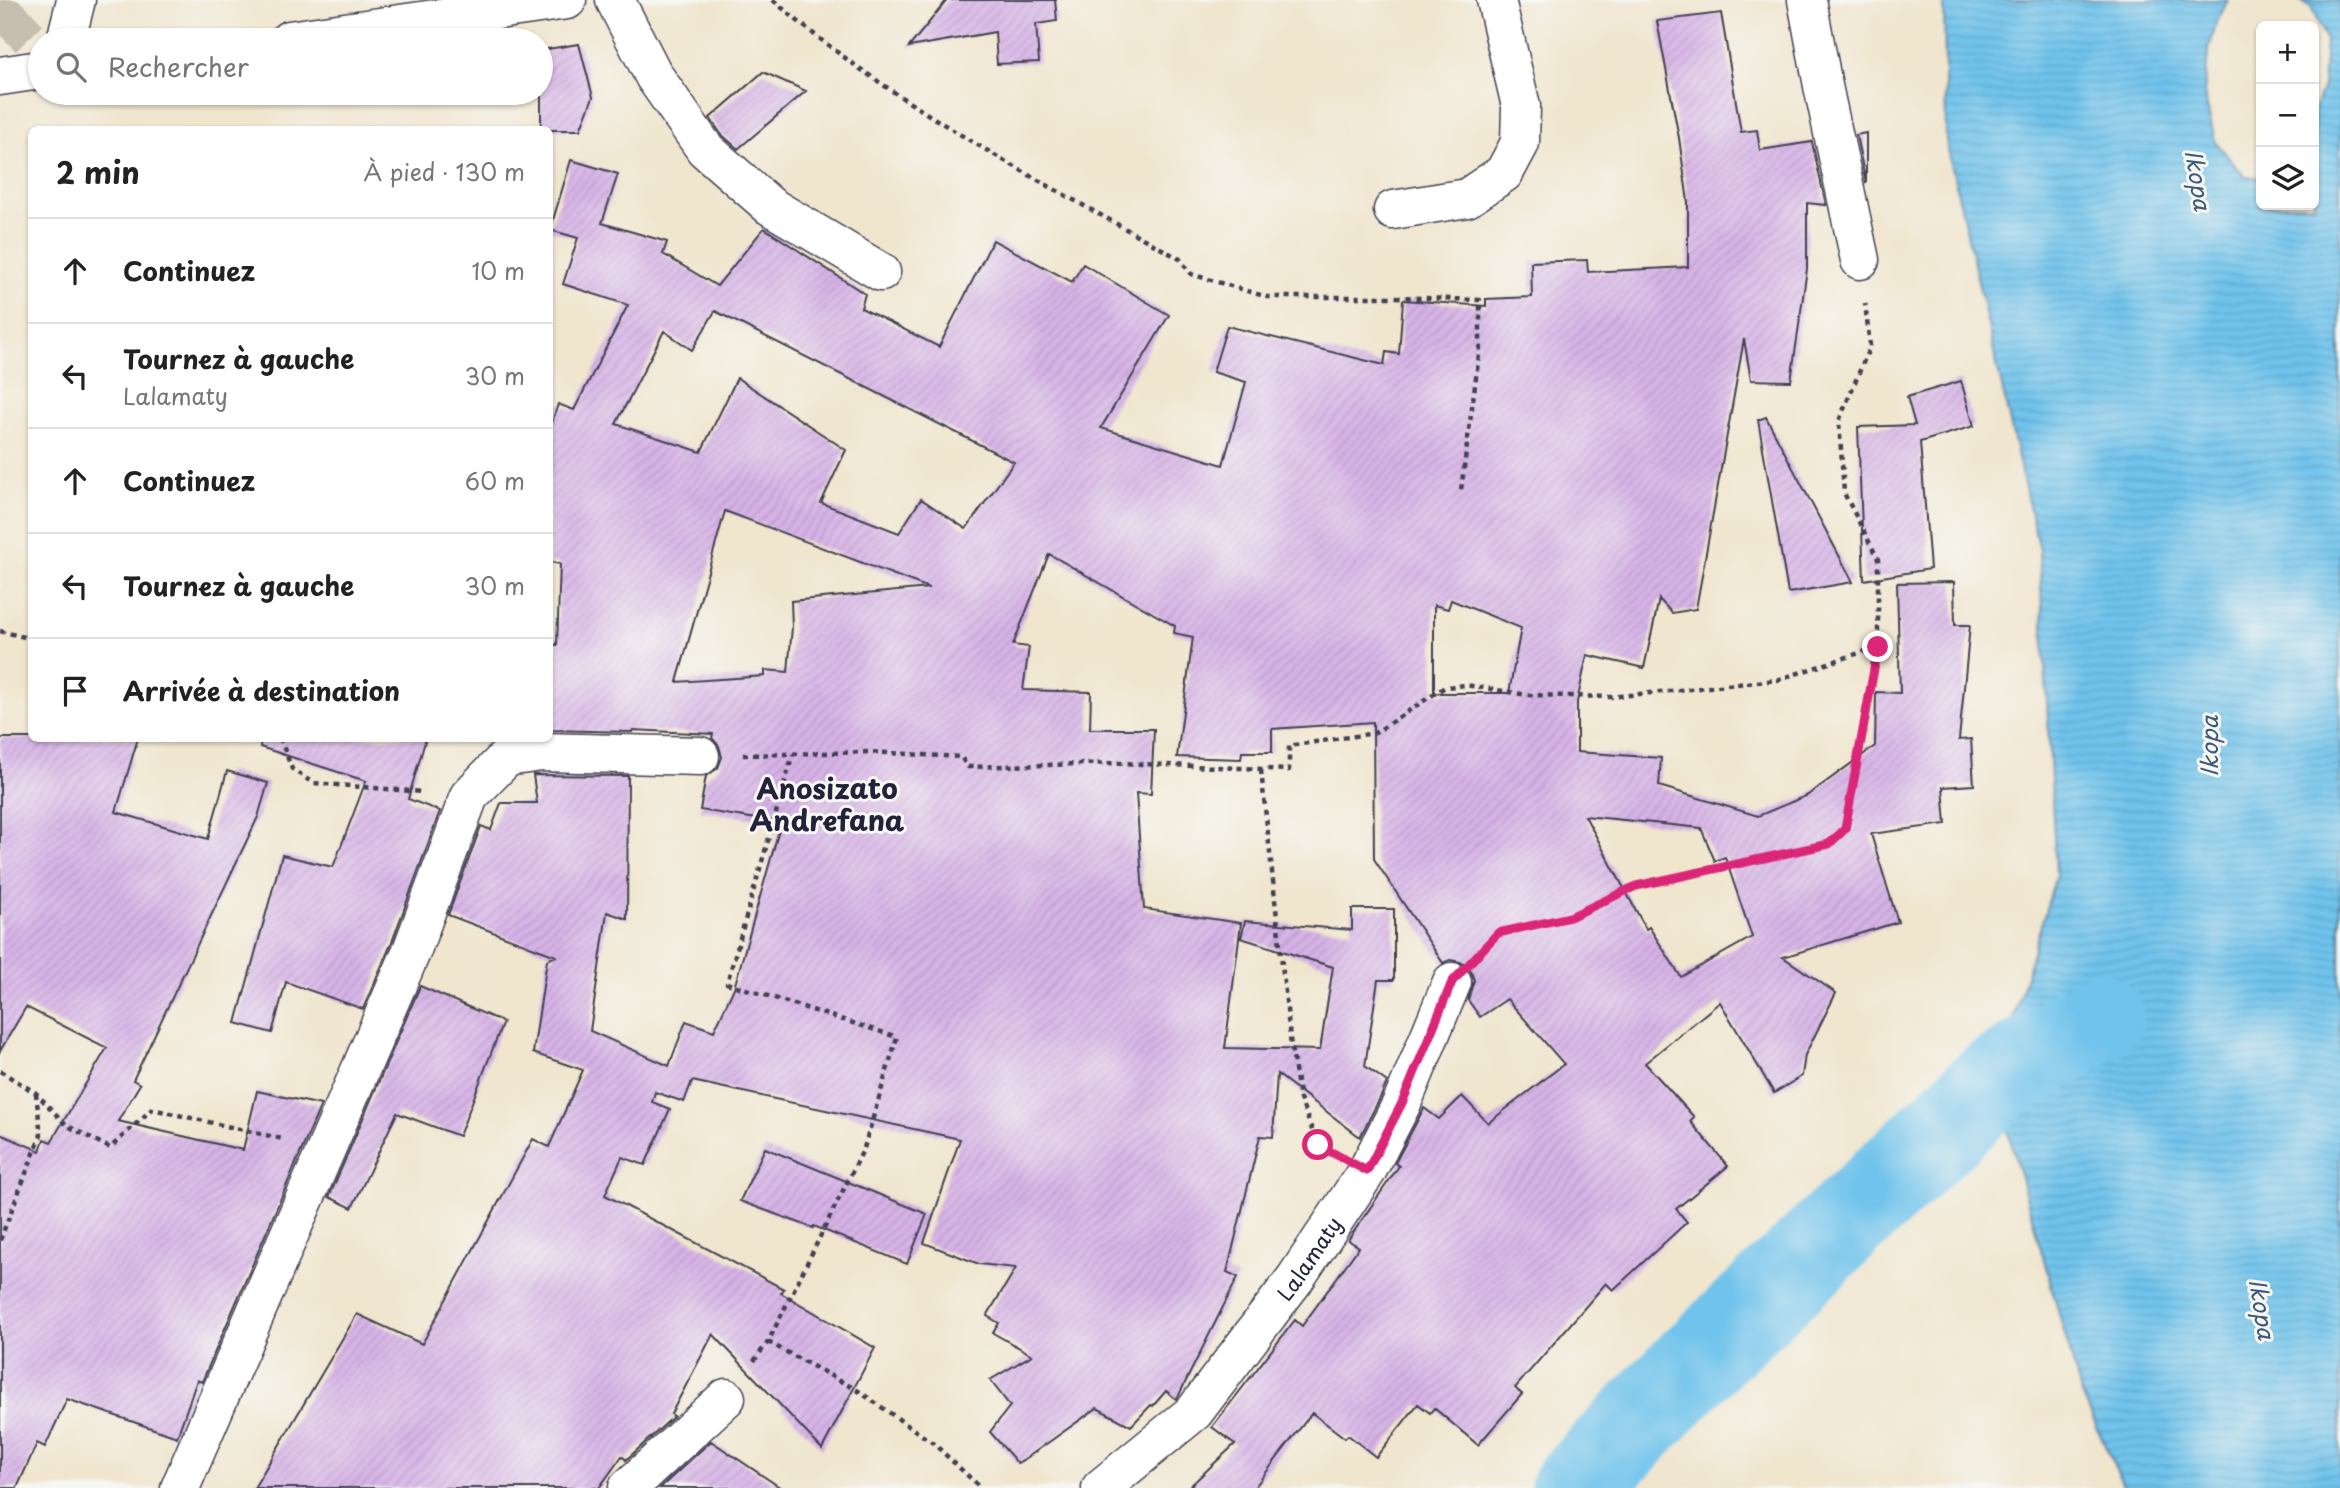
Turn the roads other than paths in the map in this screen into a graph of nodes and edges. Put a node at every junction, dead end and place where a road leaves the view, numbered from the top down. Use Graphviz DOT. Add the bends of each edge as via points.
graph roads {
  1 [pos="76,0"];
  2 [pos="567,0"];
  3 [pos="615,0"];
  4 [pos="1496,0"];
  5 [pos="1807,0"];
  6 [pos="69,28"];
  7 [pos="372,28"];
  8 [pos="28,72"];
  9 [pos="0,76"];
  10 [pos="1393,210"];
  11 [pos="1860,260"];
  12 [pos="881,272"];
  13 [pos="700,756"];
  14 [pos="1452,982"];
  15 [pos="726,1398"];
  16 [pos="180,1488"];
  17 [pos="628,1488"];
  18 [pos="1101,1488"];
  1 -- 6 [label="street"];
  2 -- 7 [label="street"];
  3 -- 12 [label="street" via="654,76 705,149 770,206"];
  4 -- 10 [label="street" via="1521,106 1520,143 1504,173 1467,198"];
  5 -- 11 [label="street"];
  8 -- 9 [label="street"];
  13 -- 16 [label="street" via="541,752 506,757 469,796 412,950"];
  14 -- 18 [label="street, Lalamaty" via="1402,1103 1367,1171 1295,1279 1194,1412"];
  15 -- 17 [label="street"];
}
